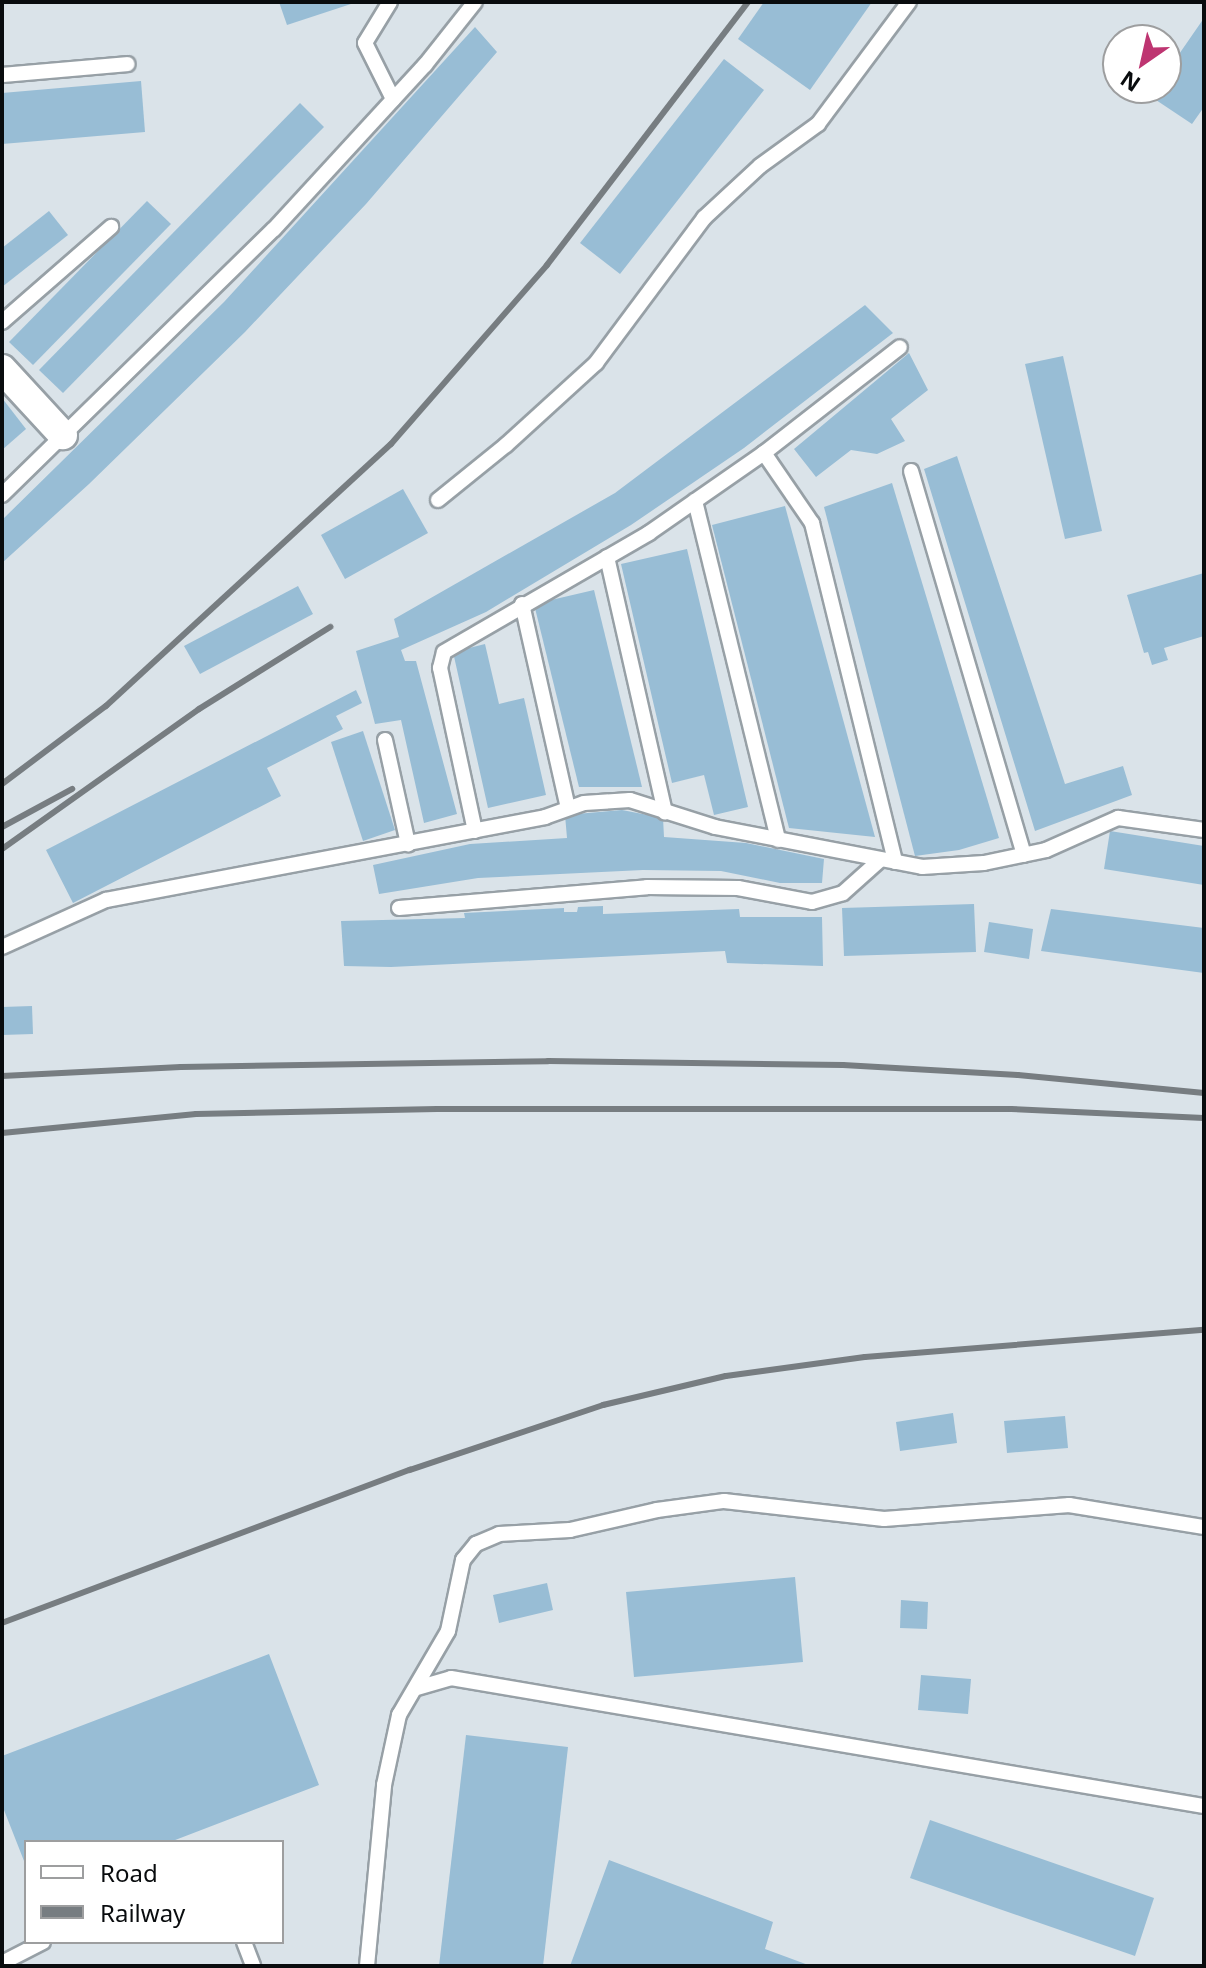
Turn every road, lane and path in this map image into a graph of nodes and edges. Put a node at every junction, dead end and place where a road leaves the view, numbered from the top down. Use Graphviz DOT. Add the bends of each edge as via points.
graph roads {
  1 [pos="390,2"];
  2 [pos="475,2"];
  3 [pos="909,2"];
  4 [pos="128,64"];
  5 [pos="2,75"];
  6 [pos="393,99"];
  7 [pos="111,227"];
  8 [pos="2,322"];
  9 [pos="900,347"];
  10 [pos="2,369"];
  11 [pos="63,435"];
  12 [pos="764,453"];
  13 [pos="911,471"];
  14 [pos="2,495"];
  15 [pos="438,500"];
  16 [pos="695,501"];
  17 [pos="607,557"];
  18 [pos="522,604"];
  19 [pos="385,740"];
  20 [pos="568,808"];
  21 [pos="665,812"];
  22 [pos="1204,830"];
  23 [pos="475,831"];
  24 [pos="778,840"];
  25 [pos="408,844"];
  26 [pos="1024,855"];
  27 [pos="888,861"];
  28 [pos="399,908"];
  29 [pos="2,947"];
  30 [pos="1204,1527"];
  31 [pos="417,1688"];
  32 [pos="1204,1806"];
  33 [pos="39,1944"];
  34 [pos="245,1944"];
  35 [pos="2,1963"];
  36 [pos="253,1966"];
  37 [pos="367,1966"];
  1 -- 6 [label="lane" via="365,43"];
  2 -- 6 [label="lane"];
  3 -- 15 [label="lane" via="818,124 760,166 704,218 596,363"];
  4 -- 5 [label="lane"];
  6 -- 11 [label="lane" via="274,229"];
  7 -- 8 [label="lane"];
  9 -- 12 [label="lane"];
  10 -- 11 [label="street"];
  11 -- 14 [label="lane"];
  12 -- 16 [label="lane"];
  12 -- 27 [label="lane" via="812,523"];
  13 -- 26 [label="lane"];
  16 -- 17 [label="lane"];
  16 -- 24 [label="lane"];
  17 -- 18 [label="lane"];
  17 -- 21 [label="lane"];
  18 -- 20 [label="lane"];
  18 -- 23 [label="lane" via="452,644 440,668"];
  19 -- 25 [label="lane"];
  20 -- 21 [label="lane" via="630,800"];
  20 -- 23 [label="lane"];
  21 -- 24 [label="lane"];
  22 -- 26 [label="lane" via="1118,818"];
  23 -- 25 [label="lane"];
  24 -- 27 [label="lane"];
  25 -- 29 [label="lane" via="106,900"];
  26 -- 27 [label="lane" via="922,867"];
  27 -- 28 [label="lane" via="843,893 812,902 738,888 647,887"];
  30 -- 31 [label="lane" via="1069,1505 884,1519 724,1501 570,1530 499,1534 476,1544 463,1560 448,1631"];
  31 -- 32 [label="lane" via="451,1678"];
  31 -- 37 [label="lane" via="399,1715 384,1785"];
  33 -- 35 [label="lane"];
  34 -- 36 [label="lane"];
}
